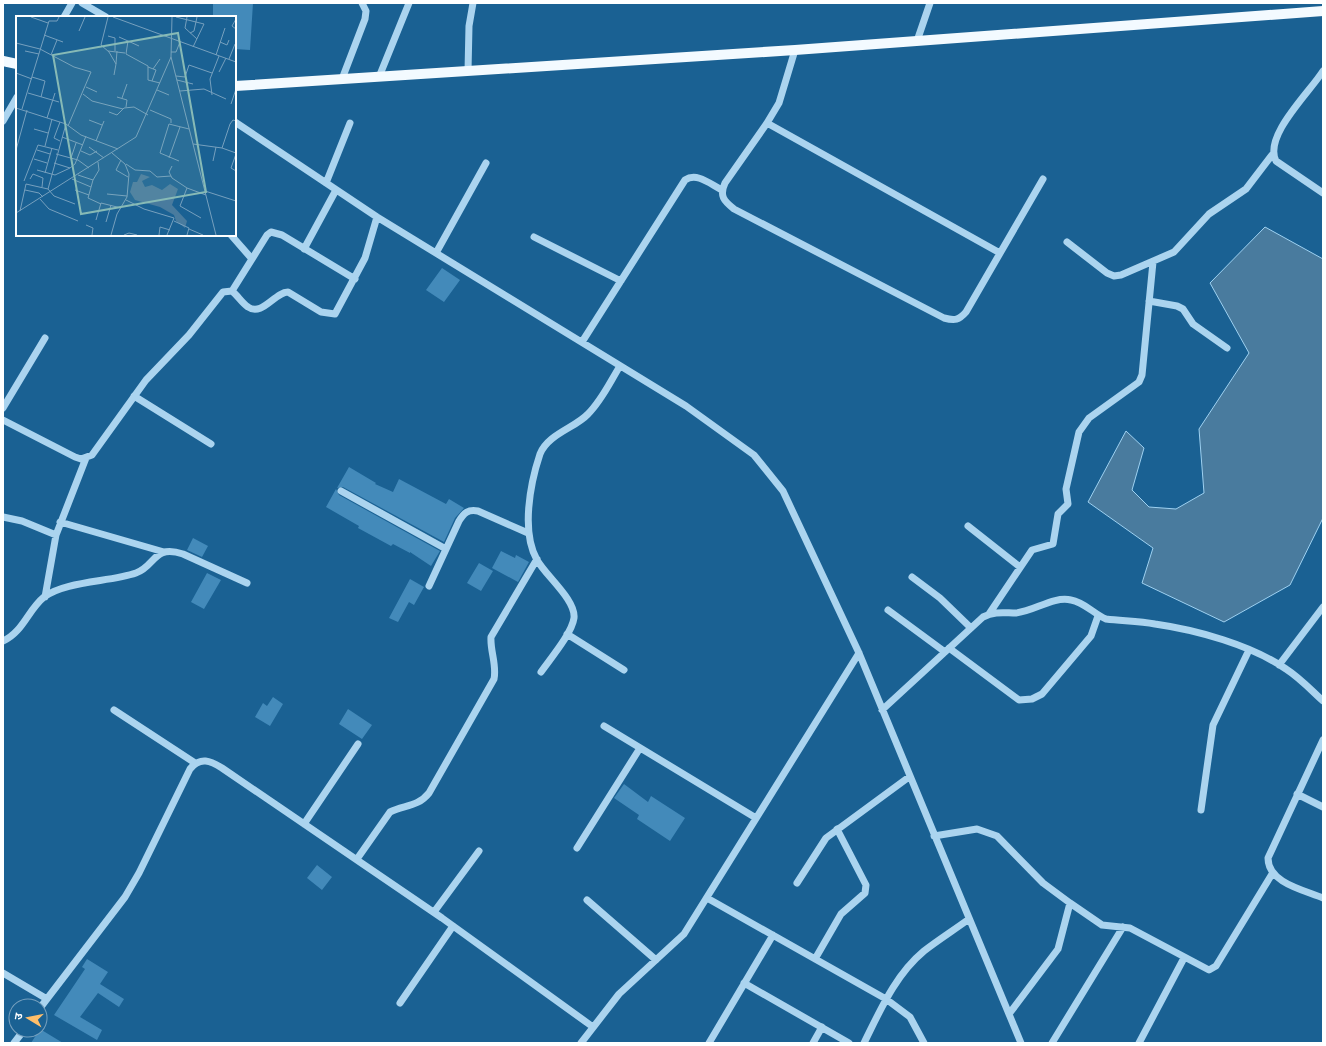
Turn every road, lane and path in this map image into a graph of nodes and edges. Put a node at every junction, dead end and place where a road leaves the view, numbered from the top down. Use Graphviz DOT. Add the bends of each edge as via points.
graph roads {
  1 [pos="72,3"];
  2 [pos="82,3"];
  3 [pos="362,3"];
  4 [pos="409,3"];
  5 [pos="473,3"];
  6 [pos="930,3"];
  7 [pos="1322,9"];
  8 [pos="65,16"];
  9 [pos="104,16"];
  10 [pos="917,41"];
  11 [pos="794,50"];
  12 [pos="3,61"];
  13 [pos="16,64"];
  14 [pos="1323,70"];
  15 [pos="468,71"];
  16 [pos="378,77"];
  17 [pos="342,79"];
  18 [pos="236,86"];
  19 [pos="16,99"];
  20 [pos="3,121"];
  21 [pos="236,123"];
  22 [pos="350,123"];
  23 [pos="767,124"];
  24 [pos="1272,154"];
  25 [pos="486,163"];
  26 [pos="1043,179"];
  27 [pos="326,183"];
  28 [pos="336,190"];
  29 [pos="722,190"];
  30 [pos="1323,193"];
  31 [pos="377,217"];
  32 [pos="232,236"];
  33 [pos="534,237"];
  34 [pos="1066,242"];
  35 [pos="304,249"];
  36 [pos="436,253"];
  37 [pos="1000,253"];
  38 [pos="252,259"];
  39 [pos="1153,262"];
  40 [pos="355,279"];
  41 [pos="621,281"];
  42 [pos="232,291"];
  43 [pos="1149,301"];
  44 [pos="45,338"];
  45 [pos="582,342"];
  46 [pos="1227,348"];
  47 [pos="620,366"];
  48 [pos="134,396"];
  49 [pos="3,408"];
  50 [pos="3,420"];
  51 [pos="211,444"];
  52 [pos="86,458"];
  53 [pos="341,491"];
  54 [pos="3,517"];
  55 [pos="60,522"];
  56 [pos="968,526"];
  57 [pos="528,533"];
  58 [pos="56,535"];
  59 [pos="446,549"];
  60 [pos="164,552"];
  61 [pos="537,560"];
  62 [pos="1020,568"];
  63 [pos="912,577"];
  64 [pos="247,583"];
  65 [pos="429,586"];
  66 [pos="45,596"];
  67 [pos="1323,607"];
  68 [pos="888,610"];
  69 [pos="989,614"];
  70 [pos="1098,616"];
  71 [pos="971,628"];
  72 [pos="567,634"];
  73 [pos="3,641"];
  74 [pos="947,650"];
  75 [pos="1249,650"];
  76 [pos="859,653"];
  77 [pos="1279,665"];
  78 [pos="624,670"];
  79 [pos="541,672"];
  80 [pos="1323,701"];
  81 [pos="114,710"];
  82 [pos="882,710"];
  83 [pos="604,726"];
  84 [pos="1323,740"];
  85 [pos="358,744"];
  86 [pos="640,748"];
  87 [pos="195,763"];
  88 [pos="910,777"];
  89 [pos="1297,794"];
  90 [pos="1323,807"];
  91 [pos="1201,810"];
  92 [pos="756,818"];
  93 [pos="304,824"];
  94 [pos="837,829"];
  95 [pos="934,836"];
  96 [pos="577,848"];
  97 [pos="479,851"];
  98 [pos="357,859"];
  99 [pos="1272,874"];
  100 [pos="797,883"];
  101 [pos="707,898"];
  102 [pos="1323,898"];
  103 [pos="587,900"];
  104 [pos="1070,903"];
  105 [pos="434,912"];
  106 [pos="969,919"];
  107 [pos="453,926"];
  108 [pos="1123,927"];
  109 [pos="773,935"];
  110 [pos="1184,958"];
  111 [pos="815,959"];
  112 [pos="656,960"];
  113 [pos="3,973"];
  114 [pos="744,983"];
  115 [pos="45,998"];
  116 [pos="48,998"];
  117 [pos="886,999"];
  118 [pos="400,1004"];
  119 [pos="1009,1014"];
  120 [pos="593,1027"];
  121 [pos="822,1027"];
  122 [pos="581,1043"];
  123 [pos="709,1043"];
  124 [pos="813,1043"];
  125 [pos="849,1043"];
  126 [pos="864,1043"];
  127 [pos="924,1043"];
  128 [pos="1021,1043"];
  129 [pos="1052,1043"];
  130 [pos="1139,1043"];
  1 -- 8 [label="street"];
  2 -- 9 [label="street"];
  3 -- 17 [label="street" via="366,11 365,19"];
  4 -- 16 [label="street"];
  5 -- 15 [label="street" via="469,26"];
  6 -- 10 [label="street"];
  7 -- 10 [label="main road"];
  10 -- 11 [label="main road"];
  11 -- 15 [label="main road"];
  11 -- 23 [label="street" via="782,94"];
  12 -- 13 [label="main road"];
  14 -- 24 [label="street" via="1286,120"];
  15 -- 16 [label="main road"];
  16 -- 17 [label="main road"];
  17 -- 18 [label="main road"];
  19 -- 20 [label="street"];
  21 -- 27 [label="street"];
  22 -- 27 [label="street"];
  23 -- 29 [label="street" via="735,167"];
  23 -- 37 [label="street"];
  24 -- 30 [label="street" via="1276,161"];
  24 -- 39 [label="street" via="1246,189 1209,214 1174,252"];
  25 -- 36 [label="street"];
  26 -- 37 [label="street"];
  27 -- 28 [label="street"];
  28 -- 31 [label="street"];
  28 -- 35 [label="street"];
  29 -- 37 [label="street" via="724,201 734,209 953,321 960,319 966,312"];
  29 -- 41 [label="street" via="696,177 685,180"];
  31 -- 36 [label="street"];
  31 -- 40 [label="street" via="365,258"];
  32 -- 38 [label="street"];
  33 -- 41 [label="street"];
  34 -- 39 [label="street" via="1114,276"];
  35 -- 38 [label="street" via="276,232 271,232"];
  35 -- 40 [label="street"];
  36 -- 45 [label="street"];
  38 -- 42 [label="street"];
  39 -- 43 [label="street"];
  40 -- 42 [label="street" via="338,310 330,314 321,312 288,292 283,292 263,307 253,310"];
  41 -- 45 [label="street"];
  42 -- 48 [label="street" via="223,292 189,335 158,366"];
  43 -- 46 [label="street" via="1183,309 1193,324"];
  43 -- 62 [label="street" via="1142,375 1139,382 1083,425 1079,432 1066,489 1068,504 1058,514 1053,544 1032,550"];
  44 -- 49 [label="street"];
  45 -- 47 [label="street"];
  47 -- 57 [label="street" via="590,412 545,445 538,462 530,497"];
  47 -- 76 [label="street" via="686,406 754,454 770,472 783,491"];
  48 -- 51 [label="street"];
  48 -- 52 [label="street" via="96,450"];
  50 -- 52 [label="street" via="75,457"];
  52 -- 55 [label="street"];
  53 -- 59 [label="street"];
  54 -- 58 [label="street" via="22,521"];
  55 -- 58 [label="street"];
  55 -- 60 [label="street"];
  56 -- 62 [label="street"];
  57 -- 59 [label="street" via="478,510 470,510 464,513"];
  57 -- 61 [label="street"];
  58 -- 66 [label="street"];
  59 -- 65 [label="street"];
  60 -- 64 [label="street" via="174,551 183,554"];
  60 -- 66 [label="street" via="156,555 138,573 55,590"];
  61 -- 72 [label="street" via="574,609 574,619"];
  61 -- 98 [label="street" via="491,637 496,673 494,679 429,793 418,804 390,812"];
  62 -- 69 [label="street"];
  63 -- 71 [label="street" via="940,598"];
  66 -- 73 [label="street" via="22,627"];
  67 -- 77 [label="street"];
  68 -- 74 [label="street"];
  69 -- 70 [label="street" via="1027,611 1064,599 1081,604"];
  69 -- 71 [label="street"];
  70 -- 74 [label="street" via="1091,636 1080,650 1042,694 1026,700 1019,700"];
  70 -- 75 [label="street" via="1165,626 1225,640"];
  71 -- 74 [label="street"];
  72 -- 78 [label="street"];
  72 -- 79 [label="street"];
  74 -- 82 [label="street"];
  75 -- 77 [label="street"];
  75 -- 91 [label="street" via="1213,725"];
  76 -- 82 [label="street"];
  76 -- 92 [label="street"];
  77 -- 80 [label="street" via="1300,679"];
  81 -- 87 [label="street"];
  82 -- 88 [label="street"];
  83 -- 86 [label="street"];
  84 -- 89 [label="street"];
  85 -- 93 [label="street"];
  86 -- 92 [label="street"];
  86 -- 96 [label="street"];
  87 -- 93 [label="street" via="205,760 212,762"];
  87 -- 116 [label="street" via="125,897"];
  88 -- 94 [label="street"];
  88 -- 95 [label="street"];
  89 -- 90 [label="street"];
  89 -- 99 [label="street" via="1268,858 1268,867"];
  92 -- 101 [label="street"];
  93 -- 98 [label="street"];
  94 -- 100 [label="street" via="821,844"];
  94 -- 111 [label="street" via="866,885 865,893 841,914"];
  95 -- 104 [label="street" via="977,829 997,836 1043,883"];
  95 -- 106 [label="street"];
  97 -- 105 [label="street"];
  98 -- 105 [label="street"];
  99 -- 102 [label="street"];
  99 -- 110 [label="street" via="1216,966 1208,970"];
  101 -- 109 [label="street"];
  101 -- 112 [label="street" via="684,934"];
  103 -- 112 [label="street"];
  104 -- 108 [label="street" via="1102,925"];
  104 -- 119 [label="street" via="1058,949"];
  105 -- 107 [label="street"];
  106 -- 117 [label="street" via="910,965"];
  106 -- 119 [label="street"];
  107 -- 118 [label="street"];
  107 -- 120 [label="street"];
  108 -- 110 [label="street" via="1130,928"];
  108 -- 129 [label="street"];
  109 -- 111 [label="street"];
  109 -- 114 [label="street"];
  110 -- 130 [label="street"];
  111 -- 117 [label="street"];
  112 -- 120 [label="street" via="619,994"];
  113 -- 115 [label="street"];
  114 -- 121 [label="street"];
  114 -- 123 [label="street"];
  117 -- 126 [label="street"];
  117 -- 127 [label="street" via="910,1017"];
  119 -- 128 [label="street"];
  120 -- 122 [label="street"];
  121 -- 124 [label="street"];
  121 -- 125 [label="street"];
}
